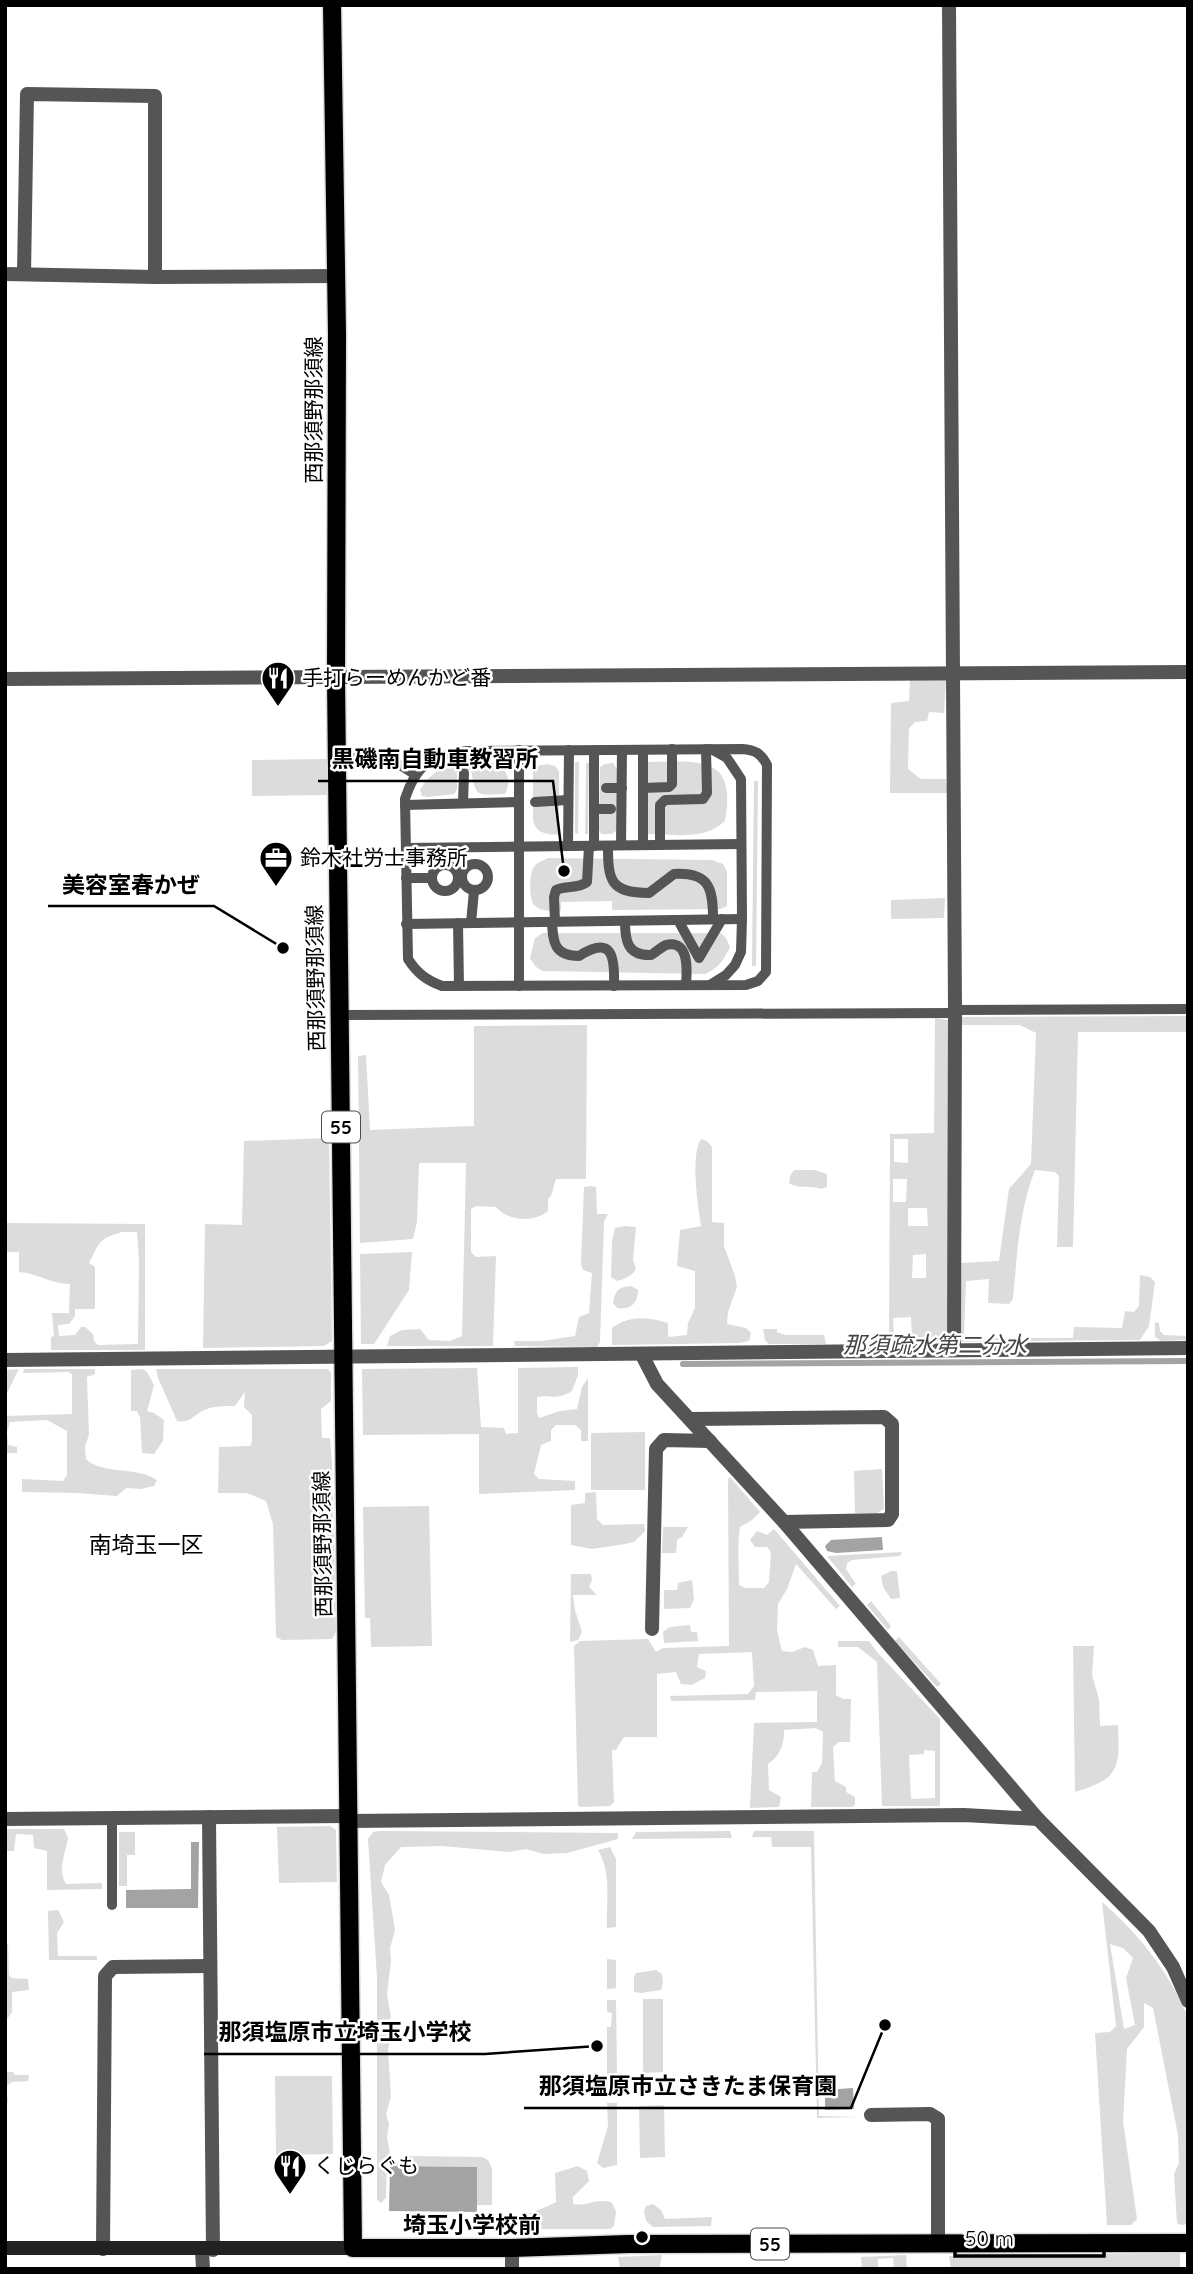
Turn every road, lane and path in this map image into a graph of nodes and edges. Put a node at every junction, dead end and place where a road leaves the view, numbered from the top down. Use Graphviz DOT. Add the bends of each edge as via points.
graph roads {
  1 [pos="332,5"];
  2 [pos="949,5"];
  3 [pos="5,274"];
  4 [pos="24,274"];
  5 [pos="336,276"];
  6 [pos="155,277"];
  7 [pos="1188,672"];
  8 [pos="952,674"];
  9 [pos="336,678"];
  10 [pos="5,679"];
  11 [pos="709,749"];
  12 [pos="519,750"];
  13 [pos="569,750"];
  14 [pos="594,750"];
  15 [pos="622,750"];
  16 [pos="643,750"];
  17 [pos="672,750"];
  18 [pos="337,756"];
  19 [pos="464,773"];
  20 [pos="416,775"];
  21 [pos="606,788"];
  22 [pos="622,788"];
  23 [pos="643,788"];
  24 [pos="568,800"];
  25 [pos="519,802"];
  26 [pos="535,802"];
  27 [pos="463,803"];
  28 [pos="405,805"];
  29 [pos="594,809"];
  30 [pos="611,809"];
  31 [pos="741,844"];
  32 [pos="621,845"];
  33 [pos="643,845"];
  34 [pos="660,845"];
  35 [pos="519,846"];
  36 [pos="568,846"];
  37 [pos="591,846"];
  38 [pos="608,846"];
  39 [pos="406,848"];
  40 [pos="460,877"];
  41 [pos="406,878"];
  42 [pos="432,878"];
  43 [pos="474,891"];
  44 [pos="718,919"];
  45 [pos="742,919"];
  46 [pos="625,920"];
  47 [pos="678,920"];
  48 [pos="519,922"];
  49 [pos="554,922"];
  50 [pos="458,923"];
  51 [pos="471,923"];
  52 [pos="406,924"];
  53 [pos="686,985"];
  54 [pos="710,985"];
  55 [pos="459,986"];
  56 [pos="519,986"];
  57 [pos="614,986"];
  58 [pos="1188,1009"];
  59 [pos="955,1011"];
  60 [pos="340,1015"];
  61 [pos="1188,1348"];
  62 [pos="954,1349"];
  63 [pos="642,1355"];
  64 [pos="344,1357"];
  65 [pos="5,1360"];
  66 [pos="692,1419"];
  67 [pos="710,1440"];
  68 [pos="784,1522"];
  69 [pos="652,1629"];
  70 [pos="209,1817"];
  71 [pos="112,1818"];
  72 [pos="348,1818"];
  73 [pos="5,1819"];
  74 [pos="1038,1819"];
  75 [pos="111,1906"];
  76 [pos="210,1966"];
  77 [pos="1188,2001"];
  78 [pos="871,2115"];
  79 [pos="1188,2243"];
  80 [pos="938,2244"];
  81 [pos="5,2248"];
  82 [pos="353,2248"];
  83 [pos="512,2248"];
  84 [pos="103,2249"];
  85 [pos="208,2250"];
  86 [pos="203,2269"];
  87 [pos="512,2269"];
  1 -- 5 [label="main road, 西那須野那須線 / 55"];
  2 -- 8 [label="street"];
  3 -- 4 [label="street"];
  4 -- 6 [label="street"];
  4 -- 6 [label="street" via="27,94 156,96"];
  5 -- 6 [label="street"];
  5 -- 9 [label="main road, 西那須野那須線 / 55"];
  7 -- 8 [label="street"];
  8 -- 9 [label="street"];
  8 -- 59 [label="street"];
  9 -- 10 [label="street"];
  9 -- 18 [label="main road, 西那須野那須線 / 55"];
  11 -- 17 [label="lane"];
  11 -- 31 [label="lane" via="727,758 741,779"];
  11 -- 34 [label="lane" via="703,799 665,800 660,805"];
  11 -- 54 [label="lane" via="754,750 768,765 766,972 746,985"];
  12 -- 13 [label="lane"];
  12 -- 20 [label="lane" via="443,754 427,762"];
  12 -- 25 [label="lane"];
  13 -- 14 [label="lane"];
  13 -- 24 [label="lane"];
  14 -- 15 [label="lane"];
  14 -- 29 [label="lane"];
  15 -- 16 [label="lane"];
  15 -- 22 [label="lane"];
  16 -- 17 [label="lane"];
  16 -- 23 [label="lane"];
  17 -- 23 [label="lane" via="672,784"];
  18 -- 20 [label="lane" via="384,755"];
  18 -- 60 [label="main road, 西那須野那須線 / 55"];
  19 -- 27 [label="lane"];
  20 -- 28 [label="lane"];
  21 -- 22 [label="lane"];
  22 -- 32 [label="lane"];
  23 -- 33 [label="lane"];
  24 -- 26 [label="lane"];
  24 -- 36 [label="lane"];
  25 -- 27 [label="lane"];
  25 -- 35 [label="lane"];
  27 -- 28 [label="lane"];
  28 -- 39 [label="lane"];
  29 -- 30 [label="lane"];
  29 -- 37 [label="lane"];
  31 -- 34 [label="lane"];
  31 -- 45 [label="lane"];
  32 -- 33 [label="lane"];
  32 -- 38 [label="lane"];
  33 -- 34 [label="lane"];
  35 -- 36 [label="lane"];
  35 -- 39 [label="lane"];
  35 -- 48 [label="lane"];
  36 -- 37 [label="lane"];
  37 -- 38 [label="lane"];
  37 -- 49 [label="lane" via="587,881 556,890"];
  38 -- 44 [label="lane" via="611,881 622,890 649,893 674,874 697,876 708,884"];
  39 -- 41 [label="lane"];
  40 -- 42 [label="lane" via="446,864 435,870"];
  40 -- 42 [label="lane" via="456,886 445,891 437,889"];
  40 -- 43 [label="lane"];
  40 -- 43 [label="lane" via="468,866 477,864 485,869 486,886"];
  41 -- 42 [label="lane"];
  41 -- 52 [label="lane"];
  43 -- 51 [label="lane"];
  44 -- 45 [label="lane"];
  44 -- 47 [label="lane"];
  44 -- 47 [label="lane" via="699,958"];
  45 -- 54 [label="lane" via="741,953 726,975"];
  46 -- 47 [label="lane"];
  46 -- 49 [label="lane"];
  46 -- 53 [label="lane" via="625,941 636,953 651,955 666,945 683,952 688,961"];
  48 -- 49 [label="lane"];
  48 -- 51 [label="lane"];
  48 -- 56 [label="lane"];
  49 -- 57 [label="lane" via="553,942 564,954 579,957 594,947 611,953"];
  50 -- 51 [label="lane"];
  50 -- 52 [label="lane"];
  50 -- 55 [label="lane"];
  52 -- 55 [label="lane" via="408,959 417,972 442,986"];
  53 -- 54 [label="lane"];
  53 -- 57 [label="lane"];
  55 -- 56 [label="lane"];
  56 -- 57 [label="lane"];
  58 -- 59 [label="lane"];
  59 -- 60 [label="lane"];
  59 -- 62 [label="street"];
  60 -- 64 [label="main road, 西那須野那須線 / 55"];
  61 -- 62 [label="street"];
  62 -- 63 [label="street"];
  63 -- 64 [label="street"];
  63 -- 66 [label="street" via="657,1384"];
  64 -- 65 [label="street"];
  64 -- 72 [label="main road, 西那須野那須線 / 55"];
  66 -- 67 [label="street"];
  66 -- 68 [label="street" via="884,1417 892,1424 892,1514 888,1521"];
  67 -- 68 [label="street"];
  67 -- 69 [label="street" via="664,1440 656,1449"];
  68 -- 74 [label="street"];
  70 -- 71 [label="street"];
  70 -- 72 [label="street"];
  70 -- 76 [label="street"];
  71 -- 73 [label="street"];
  71 -- 75 [label="lane"];
  72 -- 74 [label="street" via="964,1815"];
  72 -- 82 [label="main road, 西那須野那須線 / 55"];
  74 -- 77 [label="street" via="1149,1931"];
  76 -- 84 [label="street" via="113,1967 105,1976"];
  76 -- 85 [label="street"];
  78 -- 80 [label="street" via="930,2115 938,2119"];
  79 -- 80 [label="main road, 55"];
  80 -- 83 [label="main road, 55"];
  81 -- 84 [label="street"];
  82 -- 83 [label="main road, 55"];
  82 -- 85 [label="street"];
  83 -- 87 [label="street"];
  84 -- 85 [label="street"];
  85 -- 86 [label="street"];
}
